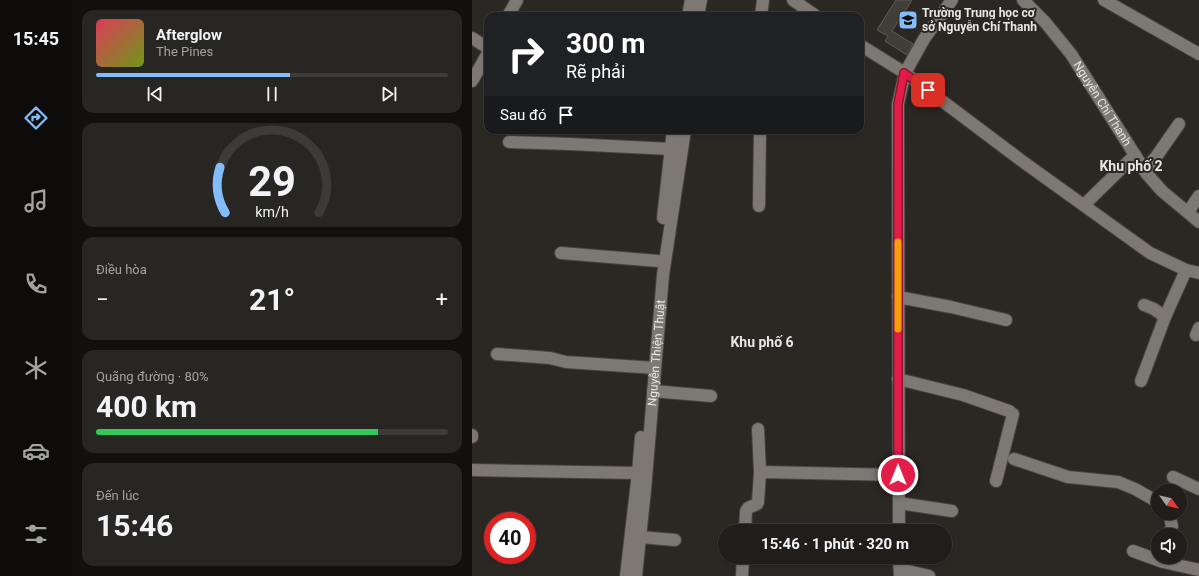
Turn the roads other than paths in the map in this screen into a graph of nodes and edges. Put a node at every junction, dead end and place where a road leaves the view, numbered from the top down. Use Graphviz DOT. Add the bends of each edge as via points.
graph roads {
  1 [pos="517,0"];
  2 [pos="691,0"];
  3 [pos="701,0"];
  4 [pos="763,0"];
  5 [pos="794,0"];
  6 [pos="952,0"];
  7 [pos="1023,0"];
  8 [pos="1104,0"];
  9 [pos="510,12"];
  10 [pos="689,12"];
  11 [pos="699,12"];
  12 [pos="762,12"];
  13 [pos="808,12"];
  14 [pos="472,38"];
  15 [pos="484,46"];
  16 [pos="864,48"];
  17 [pos="1199,54"];
  18 [pos="484,60"];
  19 [pos="904,73"];
  20 [pos="472,80"];
  21 [pos="1179,124"];
  22 [pos="673,134"];
  23 [pos="684,134"];
  24 [pos="760,134"];
  25 [pos="509,142"];
  26 [pos="671,149"];
  27 [pos="1135,155"];
  28 [pos="1144,170"];
  29 [pos="1199,196"];
  30 [pos="1084,205"];
  31 [pos="759,206"];
  32 [pos="1188,212"];
  33 [pos="667,219"];
  34 [pos="1199,222"];
  35 [pos="561,253"];
  36 [pos="658,261"];
  37 [pos="1186,270"];
  38 [pos="1199,273"];
  39 [pos="898,297"];
  40 [pos="1144,305"];
  41 [pos="1165,317"];
  42 [pos="1006,320"];
  43 [pos="497,354"];
  44 [pos="651,367"];
  45 [pos="898,379"];
  46 [pos="1141,381"];
  47 [pos="653,391"];
  48 [pos="711,396"];
  49 [pos="758,429"];
  50 [pos="1014,459"];
  51 [pos="472,470"];
  52 [pos="638,472"];
  53 [pos="760,472"];
  54 [pos="898,475"];
  55 [pos="1173,476"];
  56 [pos="996,481"];
  57 [pos="1199,489"];
  58 [pos="1151,498"];
  59 [pos="898,503"];
  60 [pos="952,511"];
  61 [pos="745,524"];
  62 [pos="899,524"];
  63 [pos="640,537"];
  64 [pos="675,540"];
  65 [pos="1133,551"];
  66 [pos="1151,556"];
  67 [pos="743,564"];
  68 [pos="1178,564"];
  69 [pos="1199,570"];
  70 [pos="900,573"];
  71 [pos="626,576"];
  72 [pos="636,576"];
  73 [pos="742,576"];
  74 [pos="929,576"];
  1 -- 9 [label="street"];
  2 -- 10 [label="street"];
  3 -- 11 [label="street"];
  4 -- 12 [label="street"];
  5 -- 13 [label="street"];
  6 -- 19 [label="street"];
  7 -- 27 [label="street, Nguyễn Chí Thanh" via="1071,54"];
  8 -- 17 [label="street"];
  14 -- 15 [label="street"];
  16 -- 19 [label="street"];
  18 -- 20 [label="street"];
  19 -- 30 [label="street"];
  19 -- 39 [label="street" via="898,104"];
  21 -- 28 [label="street"];
  22 -- 26 [label="street, Nguyễn Thiện Thuật"];
  23 -- 33 [label="street, Nguyễn Thiện Thuật"];
  24 -- 31 [label="street"];
  25 -- 26 [label="street"];
  26 -- 33 [label="street, Nguyễn Thiện Thuật"];
  27 -- 28 [label="street, Nguyễn Chí Thanh"];
  27 -- 30 [label="street"];
  28 -- 32 [label="street, Nguyễn Chí Thanh" via="1162,191"];
  29 -- 32 [label="street"];
  30 -- 37 [label="street" via="1150,253"];
  32 -- 34 [label="street, Nguyễn Chí Thanh"];
  33 -- 36 [label="street, Nguyễn Thiện Thuật"];
  33 -- 44 [label="street, Nguyễn Thiện Thuật" via="663,275"];
  35 -- 36 [label="street"];
  36 -- 44 [label="street, Nguyễn Thiện Thuật"];
  37 -- 38 [label="street"];
  37 -- 41 [label="street"];
  39 -- 42 [label="street"];
  39 -- 45 [label="street"];
  40 -- 41 [label="street"];
  41 -- 46 [label="street"];
  43 -- 44 [label="street" via="550,358 566,362"];
  44 -- 47 [label="street, Nguyễn Thiện Thuật"];
  44 -- 52 [label="street, Nguyễn Thiện Thuật"];
  45 -- 54 [label="street"];
  45 -- 56 [label="street" via="962,395 1013,414"];
  47 -- 48 [label="street"];
  47 -- 63 [label="street, Nguyễn Thiện Thuật"];
  49 -- 53 [label="street"];
  50 -- 58 [label="street" via="1068,477 1118,482"];
  51 -- 52 [label="street"];
  52 -- 71 [label="street, Nguyễn Thiện Thuật"];
  53 -- 54 [label="street"];
  53 -- 61 [label="street" via="758,502 746,511"];
  54 -- 59 [label="street"];
  55 -- 57 [label="street"];
  59 -- 60 [label="street"];
  59 -- 62 [label="street"];
  63 -- 64 [label="street"];
  63 -- 72 [label="street, Nguyễn Thiện Thuật"];
  65 -- 66 [label="street"];
  67 -- 73 [label="street"];
  68 -- 69 [label="street"];
  70 -- 74 [label="street"];
}
